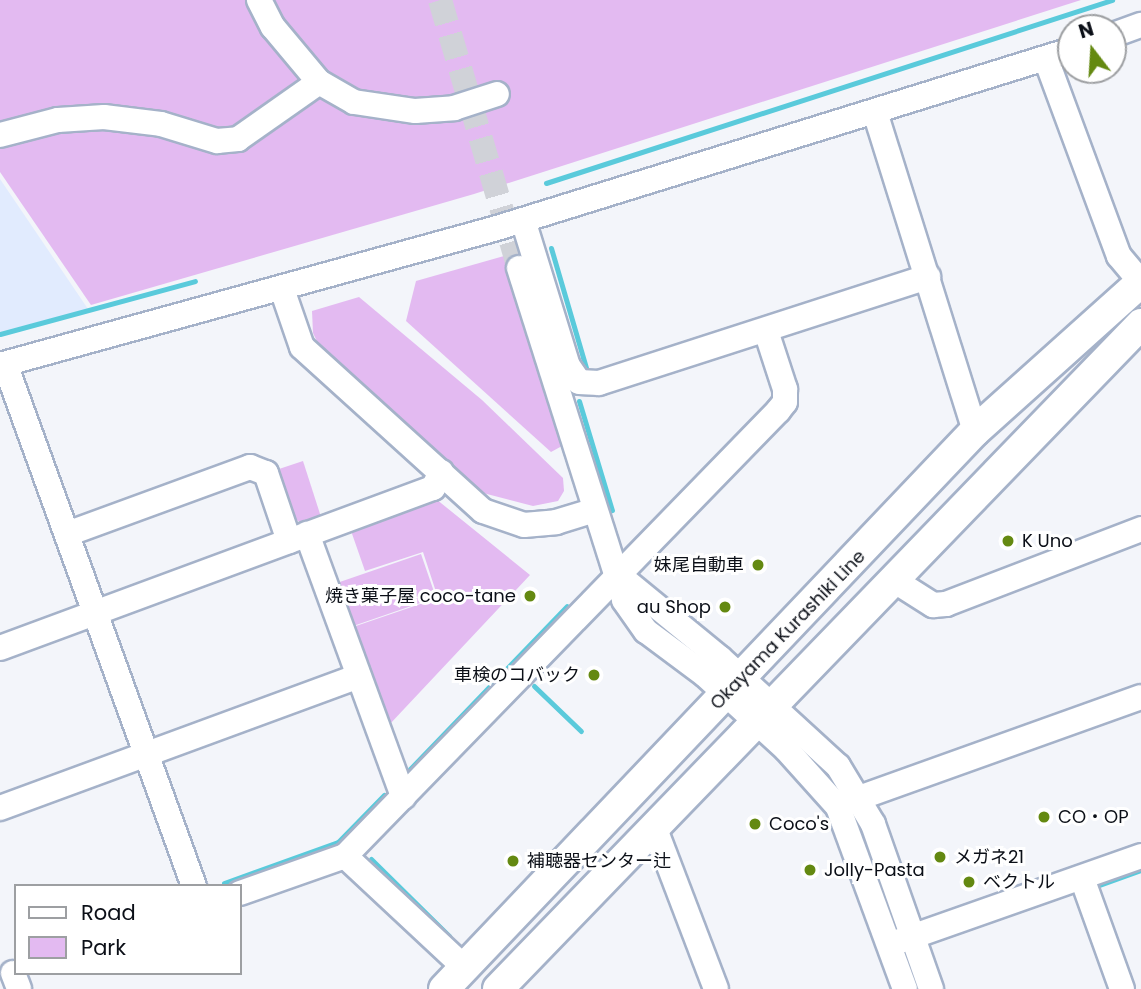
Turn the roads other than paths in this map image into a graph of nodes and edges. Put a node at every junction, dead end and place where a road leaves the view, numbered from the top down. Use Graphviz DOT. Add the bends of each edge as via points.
graph roads {
  1 [pos="259,0"];
  2 [pos="1057,55"];
  3 [pos="1046,59"];
  4 [pos="318,82"];
  5 [pos="497,94"];
  6 [pos="875,112"];
  7 [pos="0,135"];
  8 [pos="523,220"];
  9 [pos="519,268"];
  10 [pos="928,277"];
  11 [pos="1141,282"];
  12 [pos="282,289"];
  13 [pos="1141,324"];
  14 [pos="766,331"];
  15 [pos="2,364"];
  16 [pos="975,431"];
  17 [pos="441,472"];
  18 [pos="592,511"];
  19 [pos="1141,529"];
  20 [pos="67,534"];
  21 [pos="298,537"];
  22 [pos="616,573"];
  23 [pos="891,579"];
  24 [pos="96,612"];
  25 [pos="0,648"];
  26 [pos="358,676"];
  27 [pos="735,686"];
  28 [pos="1141,696"];
  29 [pos="765,713"];
  30 [pos="147,754"];
  31 [pos="403,797"];
  32 [pos="849,801"];
  33 [pos="0,808"];
  34 [pos="654,829"];
  35 [pos="345,856"];
  36 [pos="1141,856"];
  37 [pos="193,884"];
  38 [pos="1085,886"];
  39 [pos="242,892"];
  40 [pos="902,940"];
  41 [pos="454,978"];
  42 [pos="498,989"];
  43 [pos="716,989"];
  44 [pos="905,989"];
  45 [pos="931,989"];
  46 [pos="1122,989"];
  1 -- 4 [label="street" via="273,27"];
  2 -- 3 [label="street"];
  3 -- 6 [label="street"];
  3 -- 11 [label="street" via="1119,257"];
  4 -- 5 [label="street" via="355,102 398,111 454,108"];
  4 -- 7 [label="street" via="238,139 217,141 161,124 104,117 58,120"];
  6 -- 8 [label="street"];
  6 -- 10 [label="street"];
  8 -- 12 [label="street"];
  8 -- 14 [label="street" via="568,366 579,382 598,383"];
  9 -- 18 [label="street"];
  10 -- 14 [label="street"];
  10 -- 16 [label="street"];
  11 -- 16 [label="main road, Okayama Kurashiki Line"];
  12 -- 15 [label="street"];
  12 -- 17 [label="street" via="302,347"];
  13 -- 23 [label="main road"];
  14 -- 22 [label="street" via="785,402 639,559"];
  15 -- 20 [label="street"];
  16 -- 27 [label="main road, Okayama Kurashiki Line"];
  17 -- 18 [label="street" via="483,511 524,525 556,522"];
  17 -- 21 [label="street" via="433,488"];
  18 -- 22 [label="street"];
  19 -- 23 [label="street" via="946,604 933,605"];
  20 -- 21 [label="street" via="250,467 266,473"];
  20 -- 24 [label="street"];
  21 -- 24 [label="street"];
  21 -- 26 [label="street"];
  22 -- 27 [label="street" via="624,600 646,631"];
  22 -- 31 [label="street"];
  23 -- 29 [label="main road"];
  24 -- 25 [label="street"];
  24 -- 30 [label="street"];
  26 -- 30 [label="street"];
  26 -- 31 [label="street"];
  27 -- 29 [label="street"];
  27 -- 41 [label="main road, Okayama Kurashiki Line"];
  28 -- 32 [label="street"];
  29 -- 32 [label="street" via="826,753"];
  29 -- 34 [label="main road"];
  30 -- 33 [label="street"];
  30 -- 37 [label="street"];
  31 -- 35 [label="street"];
  32 -- 40 [label="street"];
  34 -- 42 [label="main road"];
  34 -- 43 [label="street"];
  35 -- 39 [label="street"];
  35 -- 41 [label="street"];
  36 -- 38 [label="street"];
  38 -- 40 [label="street"];
  38 -- 46 [label="street"];
  40 -- 44 [label="street"];
  40 -- 45 [label="street"];
}
